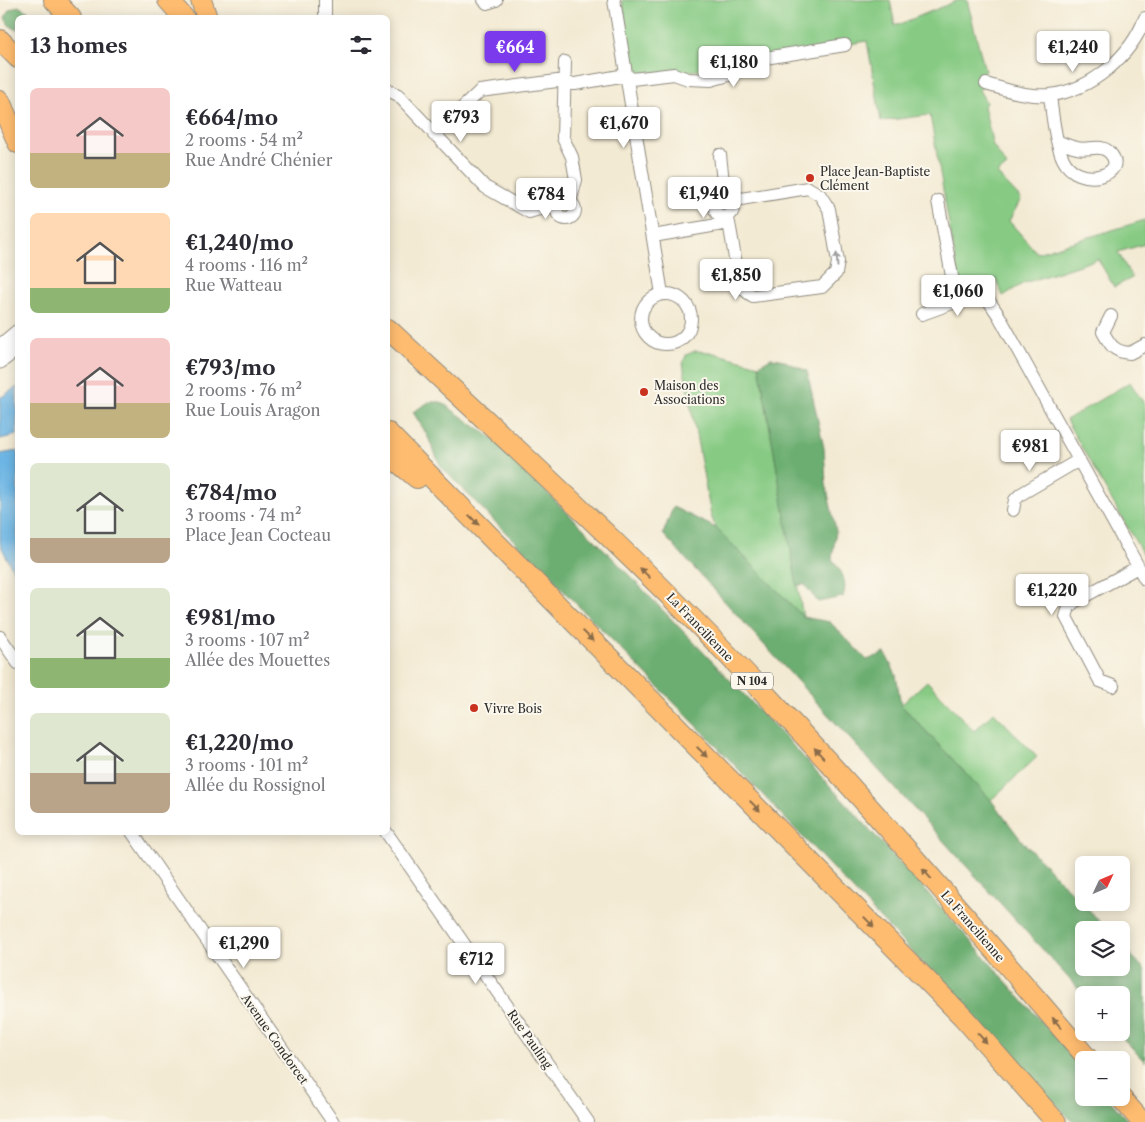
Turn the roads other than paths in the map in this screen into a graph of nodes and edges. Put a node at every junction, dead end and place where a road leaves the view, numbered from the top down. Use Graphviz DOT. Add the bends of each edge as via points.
graph roads {
  1 [pos="54,0"];
  2 [pos="168,0"];
  3 [pos="193,0"];
  4 [pos="201,0"];
  5 [pos="325,0"];
  6 [pos="484,0"];
  7 [pos="496,0"];
  8 [pos="614,0"];
  9 [pos="68,15"];
  10 [pos="181,15"];
  11 [pos="190,15"];
  12 [pos="206,15"];
  13 [pos="325,15"];
  14 [pos="1144,27"];
  15 [pos="0,40"];
  16 [pos="845,45"];
  17 [pos="15,55"];
  18 [pos="565,62"];
  19 [pos="626,75"];
  20 [pos="564,82"];
  21 [pos="986,84"];
  22 [pos="390,91"];
  23 [pos="1050,95"];
  24 [pos="0,101"];
  25 [pos="434,135"];
  26 [pos="15,136"];
  27 [pos="1059,142"];
  28 [pos="720,154"];
  29 [pos="938,201"];
  30 [pos="728,210"];
  31 [pos="653,236"];
  32 [pos="662,294"];
  33 [pos="957,303"];
  34 [pos="922,314"];
  35 [pos="1111,316"];
  36 [pos="390,331"];
  37 [pos="15,334"];
  38 [pos="1145,345"];
  39 [pos="0,347"];
  40 [pos="15,349"];
  41 [pos="0,361"];
  42 [pos="390,435"];
  43 [pos="390,456"];
  44 [pos="1079,460"];
  45 [pos="440,486"];
  46 [pos="1013,510"];
  47 [pos="1138,567"];
  48 [pos="1145,579"];
  49 [pos="0,638"];
  50 [pos="15,659"];
  51 [pos="1113,686"];
  52 [pos="138,835"];
  53 [pos="388,835"];
  54 [pos="1081,1051"];
  55 [pos="1128,1106"];
  56 [pos="333,1122"];
  57 [pos="588,1122"];
  58 [pos="1056,1122"];
  59 [pos="1142,1122"];
  1 -- 9 [label="highway"];
  2 -- 10 [label="highway"];
  3 -- 11 [label="street"];
  4 -- 12 [label="highway"];
  5 -- 13 [label="street"];
  6 -- 7 [label="street" via="487,3"];
  8 -- 19 [label="street"];
  14 -- 23 [label="street" via="1111,67 1077,86"];
  15 -- 17 [label="highway"];
  16 -- 19 [label="street" via="759,59 729,75 711,80 688,79 674,74 632,79"];
  18 -- 20 [label="street"];
  19 -- 20 [label="street" via="575,84"];
  19 -- 31 [label="street"];
  20 -- 25 [label="street" via="480,91"];
  20 -- 25 [label="street" via="563,138 572,158 576,180 570,202 575,211 567,219 562,218 557,208 550,206 529,212 484,187"];
  21 -- 23 [label="street"];
  22 -- 25 [label="street" via="398,95"];
  23 -- 27 [label="street" via="1052,121"];
  24 -- 26 [label="highway"];
  28 -- 30 [label="street"];
  29 -- 33 [label="street"];
  30 -- 30 [label="street, one-way" via="740,282 747,292 759,297 816,288 830,281 838,268 830,209 825,200 808,188 741,199"];
  30 -- 31 [label="street"];
  31 -- 32 [label="street"];
  32 -- 32 [label="street" via="646,302 640,321 652,341 667,345 686,335 691,314 681,299"];
  33 -- 34 [label="street"];
  33 -- 44 [label="street" via="983,292"];
  35 -- 38 [label="street" via="1103,332 1110,346 1130,353"];
  54 -- 36 [label="highway, La Francilienne / N 104, one-way" via="781,711 554,484"];
  37 -- 39 [label="street"];
  40 -- 41 [label="street"];
  42 -- 45 [label="highway"];
  43 -- 45 [label="highway" via="415,478"];
  44 -- 46 [label="street" via="1021,494 1015,500"];
  44 -- 47 [label="street"];
  45 -- 58 [label="highway, one-way" via="963,1017"];
  47 -- 48 [label="street"];
  47 -- 51 [label="street" via="1074,602 1067,612 1066,617 1100,681"];
  49 -- 50 [label="street"];
  52 -- 56 [label="street, Avenue Condorcet"];
  53 -- 57 [label="street, Rue Pauling"];
  55 -- 59 [label="highway"];
}
